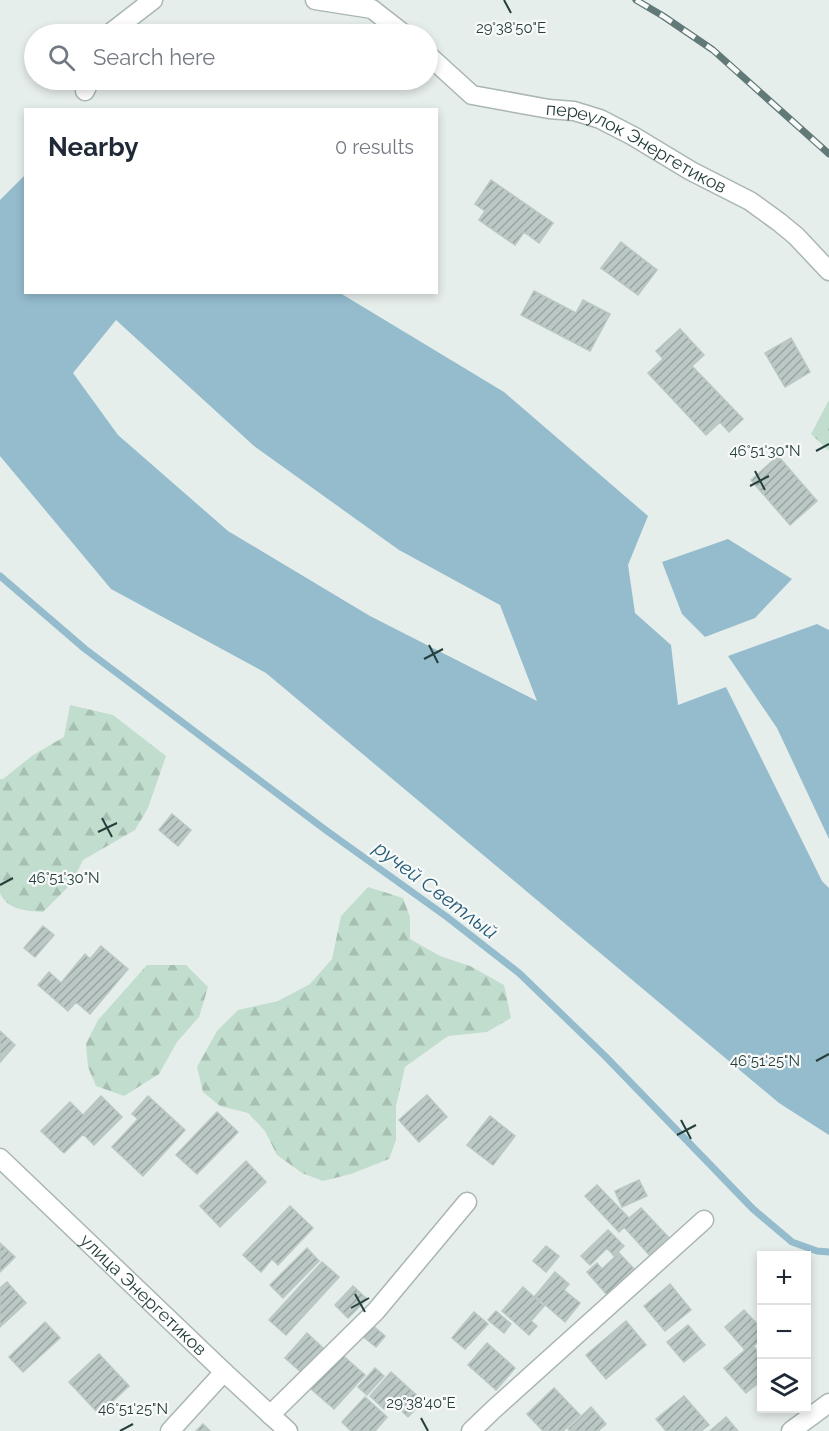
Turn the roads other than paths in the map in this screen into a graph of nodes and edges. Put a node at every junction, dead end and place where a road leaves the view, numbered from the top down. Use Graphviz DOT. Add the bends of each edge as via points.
graph roads {
  1 [pos="153,0"];
  2 [pos="315,0"];
  3 [pos="122,24"];
  4 [pos="391,24"];
  5 [pos="438,64"];
  6 [pos="829,271"];
  7 [pos="0,1158"];
  8 [pos="467,1202"];
  9 [pos="704,1220"];
  10 [pos="224,1372"];
  11 [pos="829,1403"];
  12 [pos="270,1414"];
  13 [pos="171,1431"];
  14 [pos="288,1431"];
  15 [pos="471,1431"];
  16 [pos="791,1431"];
  1 -- 3 [label="street"];
  2 -- 4 [label="street" via="372,9"];
  5 -- 6 [label="street, переулок Энергетиков" via="472,95 574,111 633,136 750,201 796,236"];
  7 -- 10 [label="street, улица Энергетиков"];
  8 -- 12 [label="street" via="376,1311"];
  9 -- 15 [label="street"];
  10 -- 12 [label="street, улица Энергетиков"];
  10 -- 13 [label="street"];
  11 -- 16 [label="street"];
  12 -- 14 [label="street, улица Энергетиков"];
}
